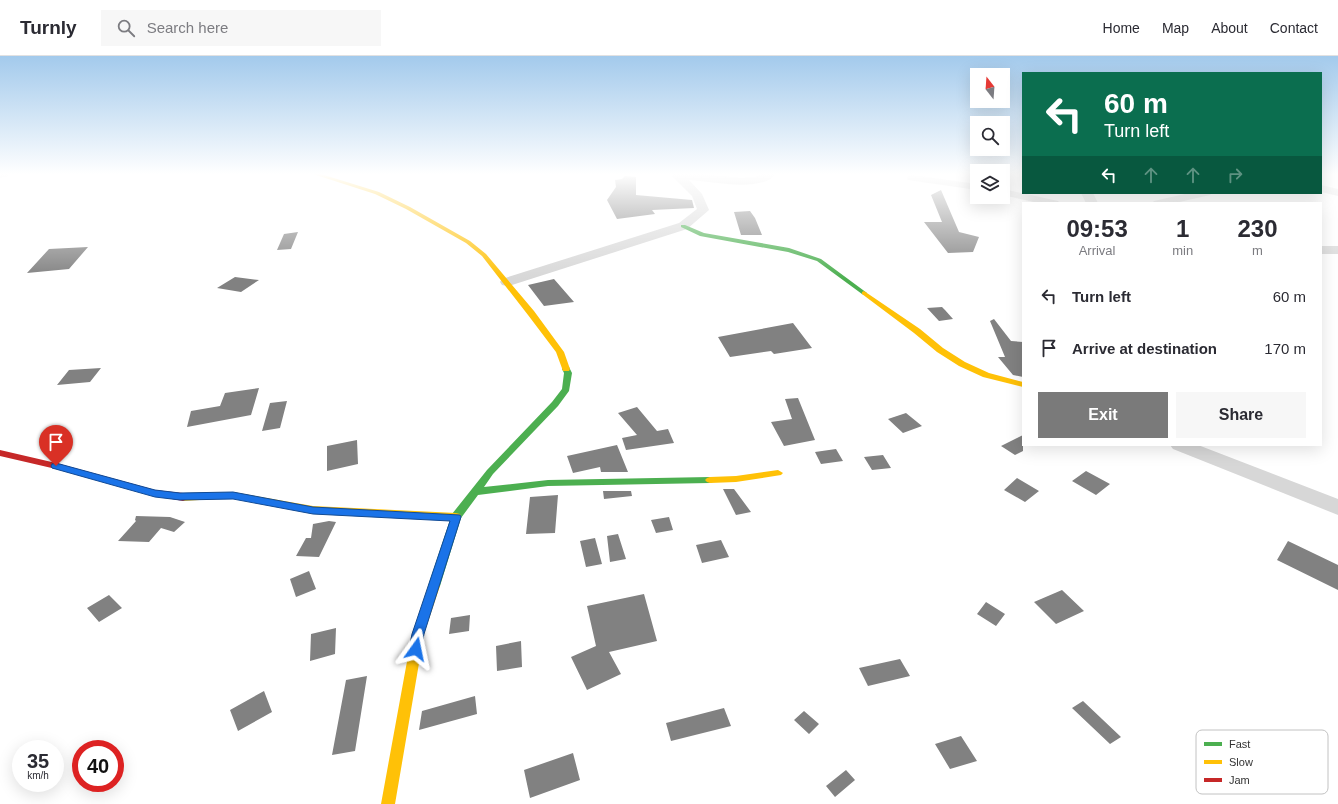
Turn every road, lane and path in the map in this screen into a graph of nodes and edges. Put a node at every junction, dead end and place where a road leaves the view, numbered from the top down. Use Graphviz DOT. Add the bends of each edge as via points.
graph roads {
  1 [pos="408,209"];
  2 [pos="703,209"];
  3 [pos="683,226"];
  4 [pos="1322,250"];
  5 [pos="1338,250"];
  6 [pos="507,282"];
  7 [pos="1022,385"];
  8 [pos="1183,446"];
  9 [pos="0,453"];
  10 [pos="778,473"];
  11 [pos="475,492"];
  12 [pos="1338,507"];
  13 [pos="456,517"];
  14 [pos="388,804"];
  1 -- 6 [label="street" via="468,242 484,255"];
  2 -- 3 [label="street"];
  3 -- 6 [label="street"];
  3 -- 7 [label="street" via="702,235 789,250 819,260 962,364 986,375"];
  4 -- 5 [label="street"];
  6 -- 11 [label="street" via="560,352 568,373 566,389 555,404 490,472"];
  8 -- 12 [label="street"];
  9 -- 13 [label="street" via="155,493 180,497 233,496 313,510"];
  10 -- 11 [label="street" via="736,478 548,484"];
  11 -- 13 [label="street"];
  13 -- 14 [label="street" via="418,634"];
}
